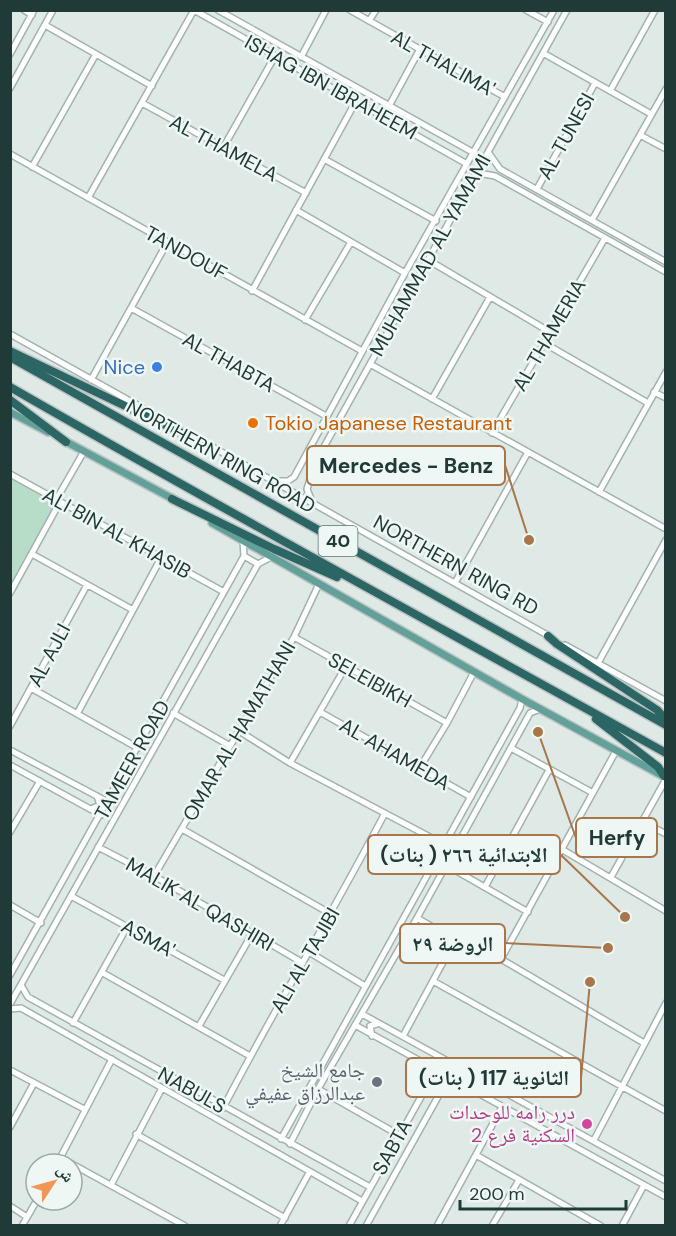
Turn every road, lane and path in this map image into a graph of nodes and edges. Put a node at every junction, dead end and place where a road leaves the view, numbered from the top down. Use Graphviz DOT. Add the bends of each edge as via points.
graph roads {
  1 [pos="24,10"];
  2 [pos="53,10"];
  3 [pos="194,10"];
  4 [pos="218,10"];
  5 [pos="326,10"];
  6 [pos="350,10"];
  7 [pos="376,10"];
  8 [pos="526,10"];
  9 [pos="554,10"];
  10 [pos="567,10"];
  11 [pos="655,10"];
  12 [pos="33,13"];
  13 [pos="369,21"];
  14 [pos="548,22"];
  15 [pos="45,26"];
  16 [pos="248,27"];
  17 [pos="242,38"];
  18 [pos="420,49"];
  19 [pos="543,53"];
  20 [pos="10,54"];
  21 [pos="96,54"];
  22 [pos="275,56"];
  23 [pos="301,57"];
  24 [pos="595,83"];
  25 [pos="152,86"];
  26 [pos="10,88"];
  27 [pos="666,88"];
  28 [pos="610,91"];
  29 [pos="505,97"];
  30 [pos="356,101"];
  31 [pos="142,104"];
  32 [pos="389,106"];
  33 [pos="651,114"];
  34 [pos="640,135"];
  35 [pos="446,137"];
  36 [pos="223,147"];
  37 [pos="440,148"];
  38 [pos="666,149"];
  39 [pos="488,152"];
  40 [pos="474,153"];
  41 [pos="10,154"];
  42 [pos="324,159"];
  43 [pos="467,164"];
  44 [pos="32,167"];
  45 [pos="504,171"];
  46 [pos="474,177"];
  47 [pos="501,180"];
  48 [pos="537,189"];
  49 [pos="306,193"];
  50 [pos="88,198"];
  51 [pos="296,210"];
  52 [pos="592,220"];
  53 [pos="436,221"];
  54 [pos="430,231"];
  55 [pos="441,237"];
  56 [pos="605,238"];
  57 [pos="351,242"];
  58 [pos="167,243"];
  59 [pos="428,260"];
  60 [pos="666,262"];
  61 [pos="666,272"];
  62 [pos="405,273"];
  63 [pos="252,291"];
  64 [pos="490,297"];
  65 [pos="131,308"];
  66 [pos="305,320"];
  67 [pos="550,332"];
  68 [pos="10,334"];
  69 [pos="544,343"];
  70 [pos="10,351"];
  71 [pos="362,351"];
  72 [pos="10,357"];
  73 [pos="370,364"];
  74 [pos="666,372"];
  75 [pos="91,380"];
  76 [pos="10,387"];
  77 [pos="654,392"];
  78 [pos="666,398"];
  79 [pos="432,399"];
  80 [pos="10,400"];
  81 [pos="648,403"];
  82 [pos="10,412"];
  83 [pos="327,416"];
  84 [pos="492,433"];
  85 [pos="66,442"];
  86 [pos="209,446"];
  87 [pos="528,452"];
  88 [pos="83,453"];
  89 [pos="304,457"];
  90 [pos="315,463"];
  91 [pos="10,474"];
  92 [pos="272,481"];
  93 [pos="599,492"];
  94 [pos="172,499"];
  95 [pos="58,501"];
  96 [pos="312,503"];
  97 [pos="666,529"];
  98 [pos="666,540"];
  99 [pos="243,541"];
  100 [pos="32,554"];
  101 [pos="244,556"];
  102 [pos="271,557"];
  103 [pos="161,558"];
  104 [pos="258,564"];
  105 [pos="455,583"];
  106 [pos="319,584"];
  107 [pos="87,585"];
  108 [pos="360,585"];
  109 [pos="224,592"];
  110 [pos="10,593"];
  111 [pos="133,610"];
  112 [pos="548,636"];
  113 [pos="294,637"];
  114 [pos="598,663"];
  115 [pos="346,666"];
  116 [pos="474,672"];
  117 [pos="31,688"];
  118 [pos="522,699"];
  119 [pos="666,701"];
  120 [pos="582,706"];
  121 [pos="520,708"];
  122 [pos="540,709"];
  123 [pos="173,712"];
  124 [pos="320,712"];
  125 [pos="530,713"];
  126 [pos="77,714"];
  127 [pos="666,720"];
  128 [pos="447,723"];
  129 [pos="666,725"];
  130 [pos="10,726"];
  131 [pos="239,731"];
  132 [pos="230,746"];
  133 [pos="138,748"];
  134 [pos="511,748"];
  135 [pos="10,750"];
  136 [pos="616,751"];
  137 [pos="666,753"];
  138 [pos="290,763"];
  139 [pos="10,765"];
  140 [pos="419,769"];
  141 [pos="549,770"];
  142 [pos="123,776"];
  143 [pos="665,777"];
  144 [pos="40,781"];
  145 [pos="134,783"];
  146 [pos="118,785"];
  147 [pos="129,792"];
  148 [pos="593,793"];
  149 [pos="97,796"];
  150 [pos="471,797"];
  151 [pos="108,802"];
  152 [pos="91,809"];
  153 [pos="385,813"];
  154 [pos="101,815"];
  155 [pos="643,822"];
  156 [pos="182,829"];
  157 [pos="10,832"];
  158 [pos="666,834"];
  159 [pos="445,845"];
  160 [pos="98,847"];
  161 [pos="563,850"];
  162 [pos="446,865"];
  163 [pos="154,876"];
  164 [pos="611,877"];
  165 [pos="485,887"];
  166 [pos="71,896"];
  167 [pos="10,905"];
  168 [pos="666,911"];
  169 [pos="528,912"];
  170 [pos="332,914"];
  171 [pos="417,918"];
  172 [pos="40,923"];
  173 [pos="127,927"];
  174 [pos="252,934"];
  175 [pos="454,940"];
  176 [pos="309,952"];
  177 [pos="501,959"];
  178 [pos="303,963"];
  179 [pos="103,973"];
  180 [pos="10,975"];
  181 [pos="224,980"];
  182 [pos="433,981"];
  183 [pos="21,985"];
  184 [pos="365,986"];
  185 [pos="28,997"];
  186 [pos="666,1003"];
  187 [pos="10,1004"];
  188 [pos="21,1008"];
  189 [pos="10,1009"];
  190 [pos="362,1014"];
  191 [pos="74,1023"];
  192 [pos="377,1024"];
  193 [pos="355,1025"];
  194 [pos="199,1026"];
  195 [pos="372,1036"];
  196 [pos="403,1036"];
  197 [pos="644,1043"];
  198 [pos="250,1056"];
  199 [pos="112,1059"];
  200 [pos="10,1070"];
  201 [pos="436,1070"];
  202 [pos="449,1077"];
  203 [pos="479,1078"];
  204 [pos="486,1082"];
  205 [pos="34,1083"];
  206 [pos="621,1086"];
  207 [pos="162,1088"];
  208 [pos="318,1089"];
  209 [pos="472,1089"];
  210 [pos="480,1094"];
  211 [pos="502,1107"];
  212 [pos="223,1108"];
  213 [pos="84,1109"];
  214 [pos="666,1111"];
  215 [pos="10,1127"];
  216 [pos="285,1130"];
  217 [pos="136,1134"];
  218 [pos="295,1135"];
  219 [pos="399,1135"];
  220 [pos="281,1139"];
  221 [pos="594,1140"];
  222 [pos="290,1144"];
  223 [pos="64,1152"];
  224 [pos="476,1155"];
  225 [pos="84,1170"];
  226 [pos="309,1173"];
  227 [pos="519,1180"];
  228 [pos="666,1181"];
  229 [pos="361,1183"];
  230 [pos="111,1185"];
  231 [pos="644,1185"];
  232 [pos="370,1187"];
  233 [pos="354,1197"];
  234 [pos="666,1197"];
  235 [pos="362,1201"];
  236 [pos="10,1206"];
  237 [pos="30,1212"];
  238 [pos="27,1217"];
  239 [pos="285,1218"];
  240 [pos="22,1226"];
  241 [pos="185,1226"];
  242 [pos="280,1226"];
  243 [pos="349,1226"];
  244 [pos="366,1226"];
  245 [pos="437,1226"];
  246 [pos="492,1226"];
  247 [pos="601,1226"];
  248 [pos="622,1226"];
  1 -- 12 [label="street"];
  2 -- 15 [label="street"];
  3 -- 17 [label="street, ISHAG IBN IBRAHEEM"];
  3 -- 25 [label="street"];
  4 -- 16 [label="street, ISHAG IBN IBRAHEEM"];
  5 -- 23 [label="street"];
  6 -- 13 [label="street, AL THALIMA'"];
  7 -- 13 [label="street"];
  8 -- 14 [label="street"];
  9 -- 14 [label="street, MUHAMMAD AL YAMAMI"];
  10 -- 19 [label="street, MUHAMMAD AL YAMAMI"];
  11 -- 28 [label="street"];
  12 -- 20 [label="street"];
  13 -- 18 [label="street, AL THALIMA'"];
  14 -- 29 [label="street, MUHAMMAD AL YAMAMI"];
  15 -- 21 [label="street"];
  15 -- 26 [label="street"];
  16 -- 17 [label="street"];
  16 -- 23 [label="street, ISHAG IBN IBRAHEEM"];
  17 -- 22 [label="street, ISHAG IBN IBRAHEEM"];
  18 -- 29 [label="street, AL THALIMA'"];
  18 -- 32 [label="street"];
  19 -- 24 [label="street"];
  19 -- 39 [label="street, MUHAMMAD AL YAMAMI"];
  21 -- 25 [label="street"];
  21 -- 44 [label="street"];
  22 -- 30 [label="street, ISHAG IBN IBRAHEEM"];
  22 -- 36 [label="street"];
  23 -- 32 [label="street, ISHAG IBN IBRAHEEM"];
  24 -- 28 [label="street"];
  24 -- 48 [label="street, AL TUNESI"];
  25 -- 31 [label="street"];
  27 -- 33 [label="street"];
  28 -- 33 [label="street"];
  29 -- 40 [label="street, MUHAMMAD AL YAMAMI"];
  30 -- 37 [label="street, ISHAG IBN IBRAHEEM"];
  30 -- 42 [label="street"];
  31 -- 36 [label="street, AL THAMELA"];
  31 -- 50 [label="street"];
  32 -- 35 [label="street, ISHAG IBN IBRAHEEM"];
  33 -- 34 [label="street"];
  34 -- 38 [label="street"];
  34 -- 52 [label="street"];
  35 -- 37 [label="street"];
  35 -- 40 [label="street, ISHAG IBN IBRAHEEM"];
  36 -- 49 [label="street, AL THAMELA"];
  37 -- 43 [label="street, ISHAG IBN IBRAHEEM"];
  39 -- 45 [label="street"];
  39 -- 46 [label="street, MUHAMMAD AL YAMAMI"];
  40 -- 43 [label="street, MUHAMMAD AL YAMAMI"];
  41 -- 44 [label="street, TANDOUF"];
  42 -- 49 [label="street"];
  42 -- 53 [label="street"];
  43 -- 53 [label="street, MUHAMMAD AL YAMAMI"];
  44 -- 50 [label="street, TANDOUF"];
  45 -- 47 [label="street" via="497,173"];
  45 -- 48 [label="street"];
  46 -- 47 [label="street" via="490,175"];
  46 -- 55 [label="street, MUHAMMAD AL YAMAMI"];
  47 -- 56 [label="street"];
  48 -- 52 [label="street"];
  49 -- 51 [label="street"];
  50 -- 58 [label="street, TANDOUF"];
  51 -- 57 [label="street"];
  51 -- 63 [label="street"];
  52 -- 60 [label="street"];
  53 -- 54 [label="street, MUHAMMAD AL YAMAMI"];
  54 -- 55 [label="street"];
  54 -- 62 [label="street, MUHAMMAD AL YAMAMI"];
  55 -- 59 [label="street, MUHAMMAD AL YAMAMI"];
  56 -- 61 [label="street"];
  56 -- 67 [label="street, AL THAMERIA"];
  57 -- 62 [label="street"];
  57 -- 66 [label="street"];
  58 -- 63 [label="street, TANDOUF"];
  58 -- 65 [label="street"];
  59 -- 64 [label="street"];
  59 -- 73 [label="street, MUHAMMAD AL YAMAMI"];
  62 -- 71 [label="street, MUHAMMAD AL YAMAMI"];
  63 -- 66 [label="street, TANDOUF"];
  64 -- 67 [label="street"];
  64 -- 79 [label="street"];
  65 -- 75 [label="street"];
  65 -- 83 [label="street, AL THABTA"];
  66 -- 71 [label="street, TANDOUF"];
  67 -- 69 [label="street, AL THAMERIA"];
  68 -- 75 [label="street, NORTHERN RING RD"];
  69 -- 81 [label="street"];
  69 -- 84 [label="street, AL THAMERIA"];
  70 -- 86 [label="highway"];
  71 -- 83 [label="street, MUHAMMAD AL YAMAMI"];
  72 -- 129 [label="highway, NORTHERN RING ROAD / 40"];
  73 -- 79 [label="street"];
  73 -- 90 [label="street, MUHAMMAD AL YAMAMI"];
  74 -- 77 [label="street"];
  75 -- 86 [label="street, NORTHERN RING RD"];
  76 -- 108 [label="highway, 40"];
  77 -- 78 [label="street"];
  77 -- 81 [label="street"];
  79 -- 84 [label="street"];
  80 -- 85 [label="highway"];
  81 -- 93 [label="street"];
  82 -- 85 [label="main road"];
  83 -- 89 [label="street, MUHAMMAD AL YAMAMI"];
  84 -- 87 [label="street"];
  85 -- 88 [label="main road"];
  86 -- 92 [label="street, NORTHERN RING RD"];
  87 -- 93 [label="street"];
  87 -- 105 [label="street"];
  88 -- 94 [label="main road"];
  88 -- 95 [label="street"];
  89 -- 90 [label="street" via="310,467"];
  89 -- 92 [label="street, MUHAMMAD AL YAMAMI" via="294,477"];
  90 -- 96 [label="street, MUHAMMAD AL YAMAMI" via="307,489"];
  91 -- 95 [label="street, ALI BIN AL KHASIB"];
  92 -- 96 [label="street, NORTHERN RING RD"];
  93 -- 97 [label="street"];
  94 -- 99 [label="main road"];
  94 -- 108 [label="highway" via="274,549"];
  95 -- 100 [label="street"];
  95 -- 103 [label="street, ALI BIN AL KHASIB"];
  96 -- 105 [label="street, NORTHERN RING RD"];
  98 -- 114 [label="street"];
  99 -- 101 [label="street"];
  99 -- 102 [label="main road"];
  100 -- 107 [label="street"];
  100 -- 110 [label="street"];
  101 -- 104 [label="street"];
  101 -- 109 [label="street, TAMEER ROAD"];
  102 -- 104 [label="street"];
  102 -- 106 [label="main road"];
  103 -- 109 [label="street, ALI BIN AL KHASIB"];
  103 -- 111 [label="street"];
  104 -- 123 [label="street"];
  105 -- 112 [label="street, NORTHERN RING RD"];
  106 -- 113 [label="street, OMAR AL HAMATHANI"];
  106 -- 116 [label="main road"];
  107 -- 111 [label="street"];
  107 -- 117 [label="street, AL AJLI"];
  108 -- 120 [label="highway, 40"];
  109 -- 133 [label="street, TAMEER ROAD"];
  111 -- 126 [label="street"];
  112 -- 114 [label="street, NORTHERN RING RD"];
  112 -- 127 [label="highway"];
  113 -- 115 [label="street, SELEIBIKH"];
  113 -- 131 [label="street, OMAR AL HAMATHANI"];
  114 -- 119 [label="street, NORTHERN RING RD"];
  115 -- 124 [label="street"];
  115 -- 128 [label="street, SELEIBIKH"];
  116 -- 118 [label="main road"];
  116 -- 128 [label="street"];
  117 -- 126 [label="street"];
  117 -- 130 [label="street, AL AJLI"];
  118 -- 121 [label="street"];
  118 -- 122 [label="main road"];
  120 -- 137 [label="highway, 40"];
  120 -- 143 [label="highway" via="658,767"];
  121 -- 125 [label="street"];
  121 -- 150 [label="street"];
  122 -- 125 [label="street"];
  122 -- 136 [label="main road"];
  123 -- 132 [label="street"];
  123 -- 145 [label="street"];
  124 -- 138 [label="street"];
  124 -- 140 [label="street, AL AHAMEDA"];
  125 -- 134 [label="street"];
  126 -- 133 [label="street"];
  128 -- 140 [label="street"];
  131 -- 132 [label="street, OMAR AL HAMATHANI"];
  131 -- 138 [label="street"];
  132 -- 156 [label="street, OMAR AL HAMATHANI"];
  133 -- 142 [label="street, TAMEER ROAD"];
  134 -- 141 [label="street"];
  134 -- 162 [label="street"];
  135 -- 149 [label="street"];
  136 -- 143 [label="main road"];
  136 -- 148 [label="street"];
  138 -- 153 [label="street"];
  139 -- 144 [label="street"];
  140 -- 150 [label="street, AL AHAMEDA"];
  141 -- 148 [label="street"];
  141 -- 165 [label="street"];
  142 -- 145 [label="street"];
  142 -- 146 [label="street, TAMEER ROAD"];
  143 -- 155 [label="street"];
  144 -- 152 [label="street"];
  144 -- 157 [label="street"];
  145 -- 147 [label="street"];
  146 -- 147 [label="street"];
  146 -- 151 [label="street, TAMEER ROAD"];
  147 -- 160 [label="street"];
  148 -- 161 [label="street"];
  149 -- 151 [label="street"];
  149 -- 152 [label="street" via="100,805"];
  150 -- 159 [label="street"];
  151 -- 154 [label="street, TAMEER ROAD"];
  152 -- 154 [label="street"];
  153 -- 159 [label="street"];
  153 -- 170 [label="street, ALI AL TAJIBI"];
  154 -- 172 [label="street, TAMEER ROAD"];
  155 -- 158 [label="street"];
  155 -- 164 [label="street"];
  156 -- 163 [label="street, OMAR AL HAMATHANI"];
  156 -- 170 [label="street"];
  159 -- 184 [label="street"];
  160 -- 163 [label="street, MALIK AL QASHIRI"];
  160 -- 166 [label="street"];
  161 -- 164 [label="street"];
  161 -- 169 [label="street"];
  162 -- 165 [label="street"];
  162 -- 171 [label="street"];
  163 -- 174 [label="street, MALIK AL QASHIRI"];
  164 -- 168 [label="street"];
  165 -- 169 [label="street"];
  166 -- 173 [label="street, ASMA'"];
  166 -- 183 [label="street"];
  167 -- 172 [label="street"];
  169 -- 177 [label="street"];
  170 -- 176 [label="street, ALI AL TAJIBI"];
  171 -- 175 [label="street"];
  171 -- 190 [label="street"];
  172 -- 180 [label="street, TAMEER ROAD"];
  173 -- 179 [label="street"];
  173 -- 181 [label="street, ASMA'"];
  174 -- 178 [label="street, MALIK AL QASHIRI"];
  174 -- 181 [label="street"];
  175 -- 177 [label="street"];
  175 -- 182 [label="street"];
  176 -- 178 [label="street, ALI AL TAJIBI"];
  176 -- 184 [label="street"];
  177 -- 197 [label="street"];
  178 -- 198 [label="street, ALI AL TAJIBI"];
  179 -- 191 [label="street"];
  179 -- 194 [label="street"];
  181 -- 194 [label="street"];
  182 -- 196 [label="street"];
  182 -- 206 [label="street"];
  183 -- 185 [label="street"];
  183 -- 187 [label="street"];
  184 -- 216 [label="street"];
  185 -- 188 [label="street"];
  185 -- 191 [label="street, NABULS"];
  186 -- 197 [label="street"];
  188 -- 189 [label="street"];
  188 -- 199 [label="street, NABULS"];
  190 -- 192 [label="street"];
  190 -- 193 [label="street"];
  191 -- 212 [label="street, NABULS"];
  192 -- 195 [label="street" via="370,1026"];
  192 -- 196 [label="street"];
  193 -- 195 [label="street"];
  193 -- 208 [label="street"];
  194 -- 198 [label="street"];
  195 -- 201 [label="street"];
  196 -- 203 [label="street"];
  197 -- 206 [label="street"];
  198 -- 212 [label="street, ALI AL TAJIBI"];
  199 -- 207 [label="street, NABULS"];
  199 -- 213 [label="street"];
  200 -- 205 [label="street"];
  201 -- 202 [label="street"];
  201 -- 219 [label="street, SABTA"];
  202 -- 209 [label="street"];
  202 -- 244 [label="street, SABTA"];
  203 -- 204 [label="street"];
  203 -- 209 [label="street"];
  204 -- 210 [label="street"];
  204 -- 221 [label="street"];
  205 -- 213 [label="street"];
  205 -- 215 [label="street"];
  206 -- 214 [label="street"];
  206 -- 221 [label="street"];
  207 -- 217 [label="street"];
  207 -- 226 [label="street, NABULS"];
  208 -- 218 [label="street"];
  208 -- 219 [label="street"];
  209 -- 210 [label="street"];
  210 -- 211 [label="street"];
  211 -- 224 [label="street"];
  211 -- 231 [label="street"];
  212 -- 220 [label="street, NABULS"];
  213 -- 223 [label="street"];
  216 -- 218 [label="street" via="288,1137"];
  216 -- 220 [label="street"];
  217 -- 230 [label="street"];
  217 -- 239 [label="street"];
  218 -- 222 [label="street"];
  219 -- 232 [label="street, SABTA"];
  220 -- 222 [label="street, NABULS"];
  221 -- 228 [label="street"];
  222 -- 229 [label="street, NABULS"];
  224 -- 227 [label="street"];
  224 -- 245 [label="street"];
  225 -- 230 [label="street"];
  226 -- 233 [label="street, NABULS"];
  226 -- 239 [label="street"];
  227 -- 246 [label="street"];
  227 -- 247 [label="street"];
  229 -- 232 [label="street, NABULS"];
  229 -- 233 [label="street"];
  230 -- 241 [label="street"];
  231 -- 234 [label="street"];
  231 -- 248 [label="street"];
  232 -- 235 [label="street, SABTA"];
  233 -- 235 [label="street, NABULS"];
  235 -- 243 [label="street, SABTA"];
  236 -- 238 [label="street"];
  237 -- 238 [label="street"];
  238 -- 240 [label="street"];
  239 -- 242 [label="street"];
}
